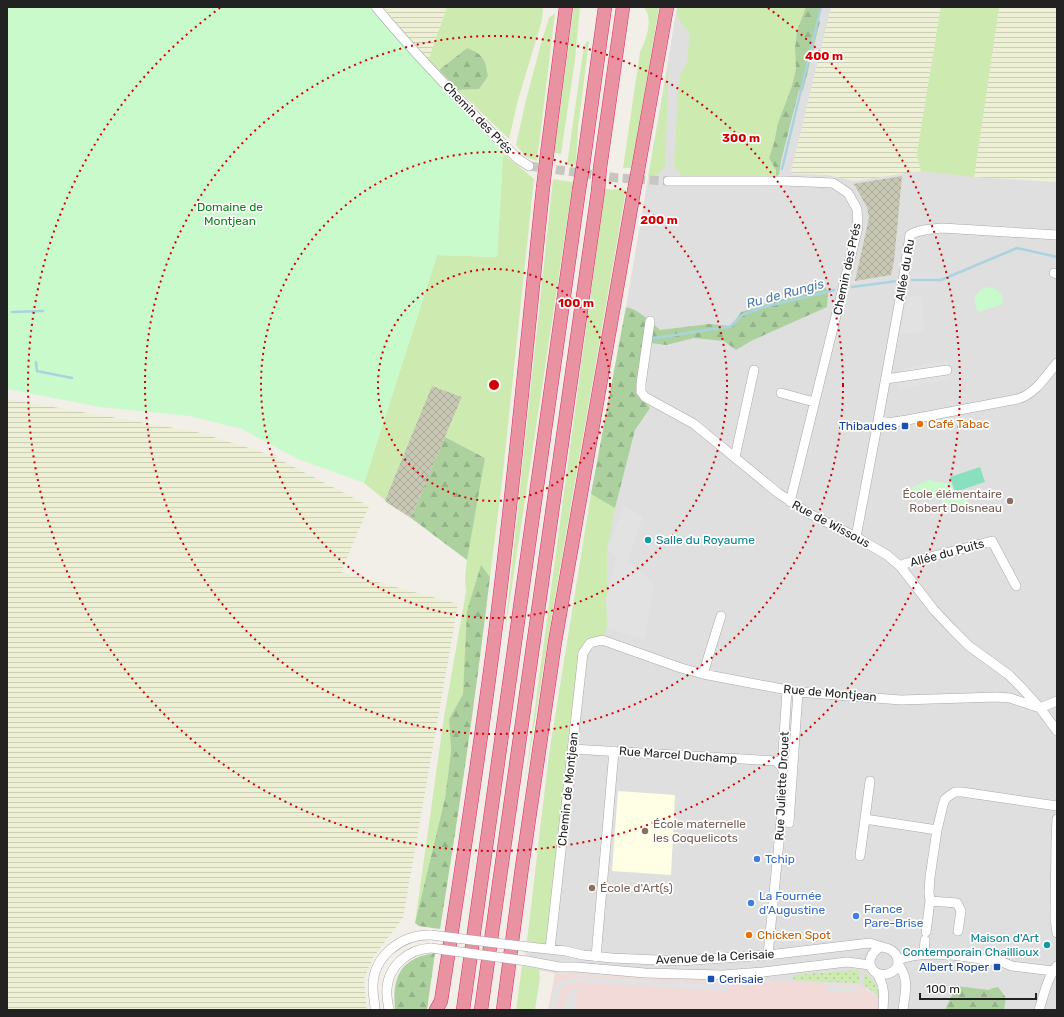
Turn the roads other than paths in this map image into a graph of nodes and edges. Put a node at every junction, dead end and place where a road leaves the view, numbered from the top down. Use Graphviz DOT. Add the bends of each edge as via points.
graph roads {
  1 [pos="376,7"];
  2 [pos="566,7"];
  3 [pos="606,7"];
  4 [pos="623,7"];
  5 [pos="667,7"];
  6 [pos="529,166"];
  7 [pos="668,181"];
  8 [pos="1057,235"];
  9 [pos="650,321"];
  10 [pos="1057,363"];
  11 [pos="754,370"];
  12 [pos="947,370"];
  13 [pos="886,379"];
  14 [pos="781,393"];
  15 [pos="814,402"];
  16 [pos="878,421"];
  17 [pos="735,457"];
  18 [pos="790,502"];
  19 [pos="856,536"];
  20 [pos="900,566"];
  21 [pos="1016,586"];
  22 [pos="721,616"];
  23 [pos="602,640"];
  24 [pos="703,674"];
  25 [pos="787,690"];
  26 [pos="798,692"];
  27 [pos="1057,701"];
  28 [pos="1040,708"];
  29 [pos="1057,731"];
  30 [pos="572,749"];
  31 [pos="614,751"];
  32 [pos="782,766"];
  33 [pos="870,781"];
  34 [pos="1057,806"];
  35 [pos="865,819"];
  36 [pos="1057,819"];
  37 [pos="789,822"];
  38 [pos="937,830"];
  39 [pos="860,856"];
  40 [pos="930,901"];
  41 [pos="1056,921"];
  42 [pos="958,932"];
  43 [pos="1057,933"];
  44 [pos="880,947"];
  45 [pos="550,949"];
  46 [pos="924,954"];
  47 [pos="765,955"];
  48 [pos="596,957"];
  49 [pos="898,962"];
  50 [pos="870,965"];
  51 [pos="1055,969"];
  52 [pos="763,972"];
  53 [pos="877,974"];
  54 [pos="441,1007"];
  55 [pos="375,1010"];
  56 [pos="389,1010"];
  57 [pos="464,1010"];
  58 [pos="481,1010"];
  59 [pos="503,1010"];
  60 [pos="883,1010"];
  61 [pos="903,1010"];
  62 [pos="1039,1010"];
  1 -- 6 [label="street, Chemin des Prés" via="510,152"];
  2 -- 54 [label="highway, bridge" via="543,188 498,612"];
  3 -- 57 [label="highway, bridge"];
  4 -- 58 [label="highway, bridge"];
  5 -- 59 [label="highway, bridge" via="555,642"];
  7 -- 15 [label="street, Chemin des Prés" via="784,180 833,183 848,193 858,208 858,228"];
  8 -- 13 [label="street, Allée du Ru" via="942,228 914,232 910,235"];
  9 -- 17 [label="street, Rue de Wissous" via="641,392 651,401 694,424"];
  10 -- 16 [label="street" via="1026,397 907,420 887,423"];
  11 -- 17 [label="street"];
  12 -- 13 [label="street"];
  13 -- 16 [label="street, Allée du Ru"];
  14 -- 15 [label="street"];
  15 -- 18 [label="street, Chemin des Prés"];
  16 -- 19 [label="street, Allée du Ru"];
  17 -- 18 [label="street, Rue de Wissous"];
  18 -- 19 [label="street, Rue de Wissous"];
  19 -- 20 [label="street, Rue de Wissous" via="888,555"];
  20 -- 21 [label="street, Allée du Puits" via="992,541"];
  20 -- 28 [label="street, Rue de Wissous" via="952,629 969,646 1021,687"];
  22 -- 24 [label="street"];
  23 -- 24 [label="street, Rue de Montjean"];
  23 -- 30 [label="street, Chemin de Montjean" via="590,643 583,653"];
  24 -- 25 [label="street, Rue de Montjean"];
  25 -- 26 [label="street, Rue de Montjean"];
  25 -- 32 [label="street, Rue Juliette Drouet"];
  26 -- 28 [label="street, Rue de Montjean" via="901,700 997,697 1010,698"];
  26 -- 37 [label="street"];
  27 -- 28 [label="street"];
  28 -- 29 [label="street, Rue de Wissous"];
  30 -- 31 [label="street, Rue Marcel Duchamp"];
  30 -- 45 [label="street, Chemin de Montjean"];
  31 -- 32 [label="street, Rue Marcel Duchamp" via="776,761"];
  31 -- 48 [label="street"];
  32 -- 47 [label="street, Rue Juliette Drouet" via="785,780 770,942"];
  33 -- 35 [label="street"];
  34 -- 38 [label="street" via="955,792 945,799"];
  35 -- 38 [label="street"];
  35 -- 39 [label="street"];
  36 -- 41 [label="street"];
  38 -- 40 [label="street"];
  40 -- 42 [label="street" via="957,904 961,910"];
  40 -- 46 [label="street"];
  41 -- 43 [label="street"];
  44 -- 47 [label="street, Avenue de la Cerisaie" via="870,943"];
  44 -- 49 [label="street" via="891,950"];
  44 -- 50 [label="street" via="872,954"];
  45 -- 48 [label="street, Avenue de la Cerisaie"];
  45 -- 55 [label="street, Avenue de la Cerisaie, bridge" via="431,935 407,938 392,947 379,964 372,987"];
  46 -- 49 [label="street" via="905,957"];
  46 -- 51 [label="street"];
  47 -- 48 [label="street, Avenue de la Cerisaie" via="680,961"];
  47 -- 52 [label="street, Rue Juliette Drouet"];
  49 -- 53 [label="street" via="891,974"];
  49 -- 61 [label="street" via="906,980"];
  50 -- 52 [label="street, Avenue de la Cerisaie" via="847,962"];
  50 -- 53 [label="street"];
  51 -- 62 [label="street"];
  52 -- 56 [label="street, Avenue de la Cerisaie, bridge" via="645,973 553,967 431,948 420,949 400,961 392,971 387,990"];
  53 -- 60 [label="street" via="882,981 884,992"];
}
